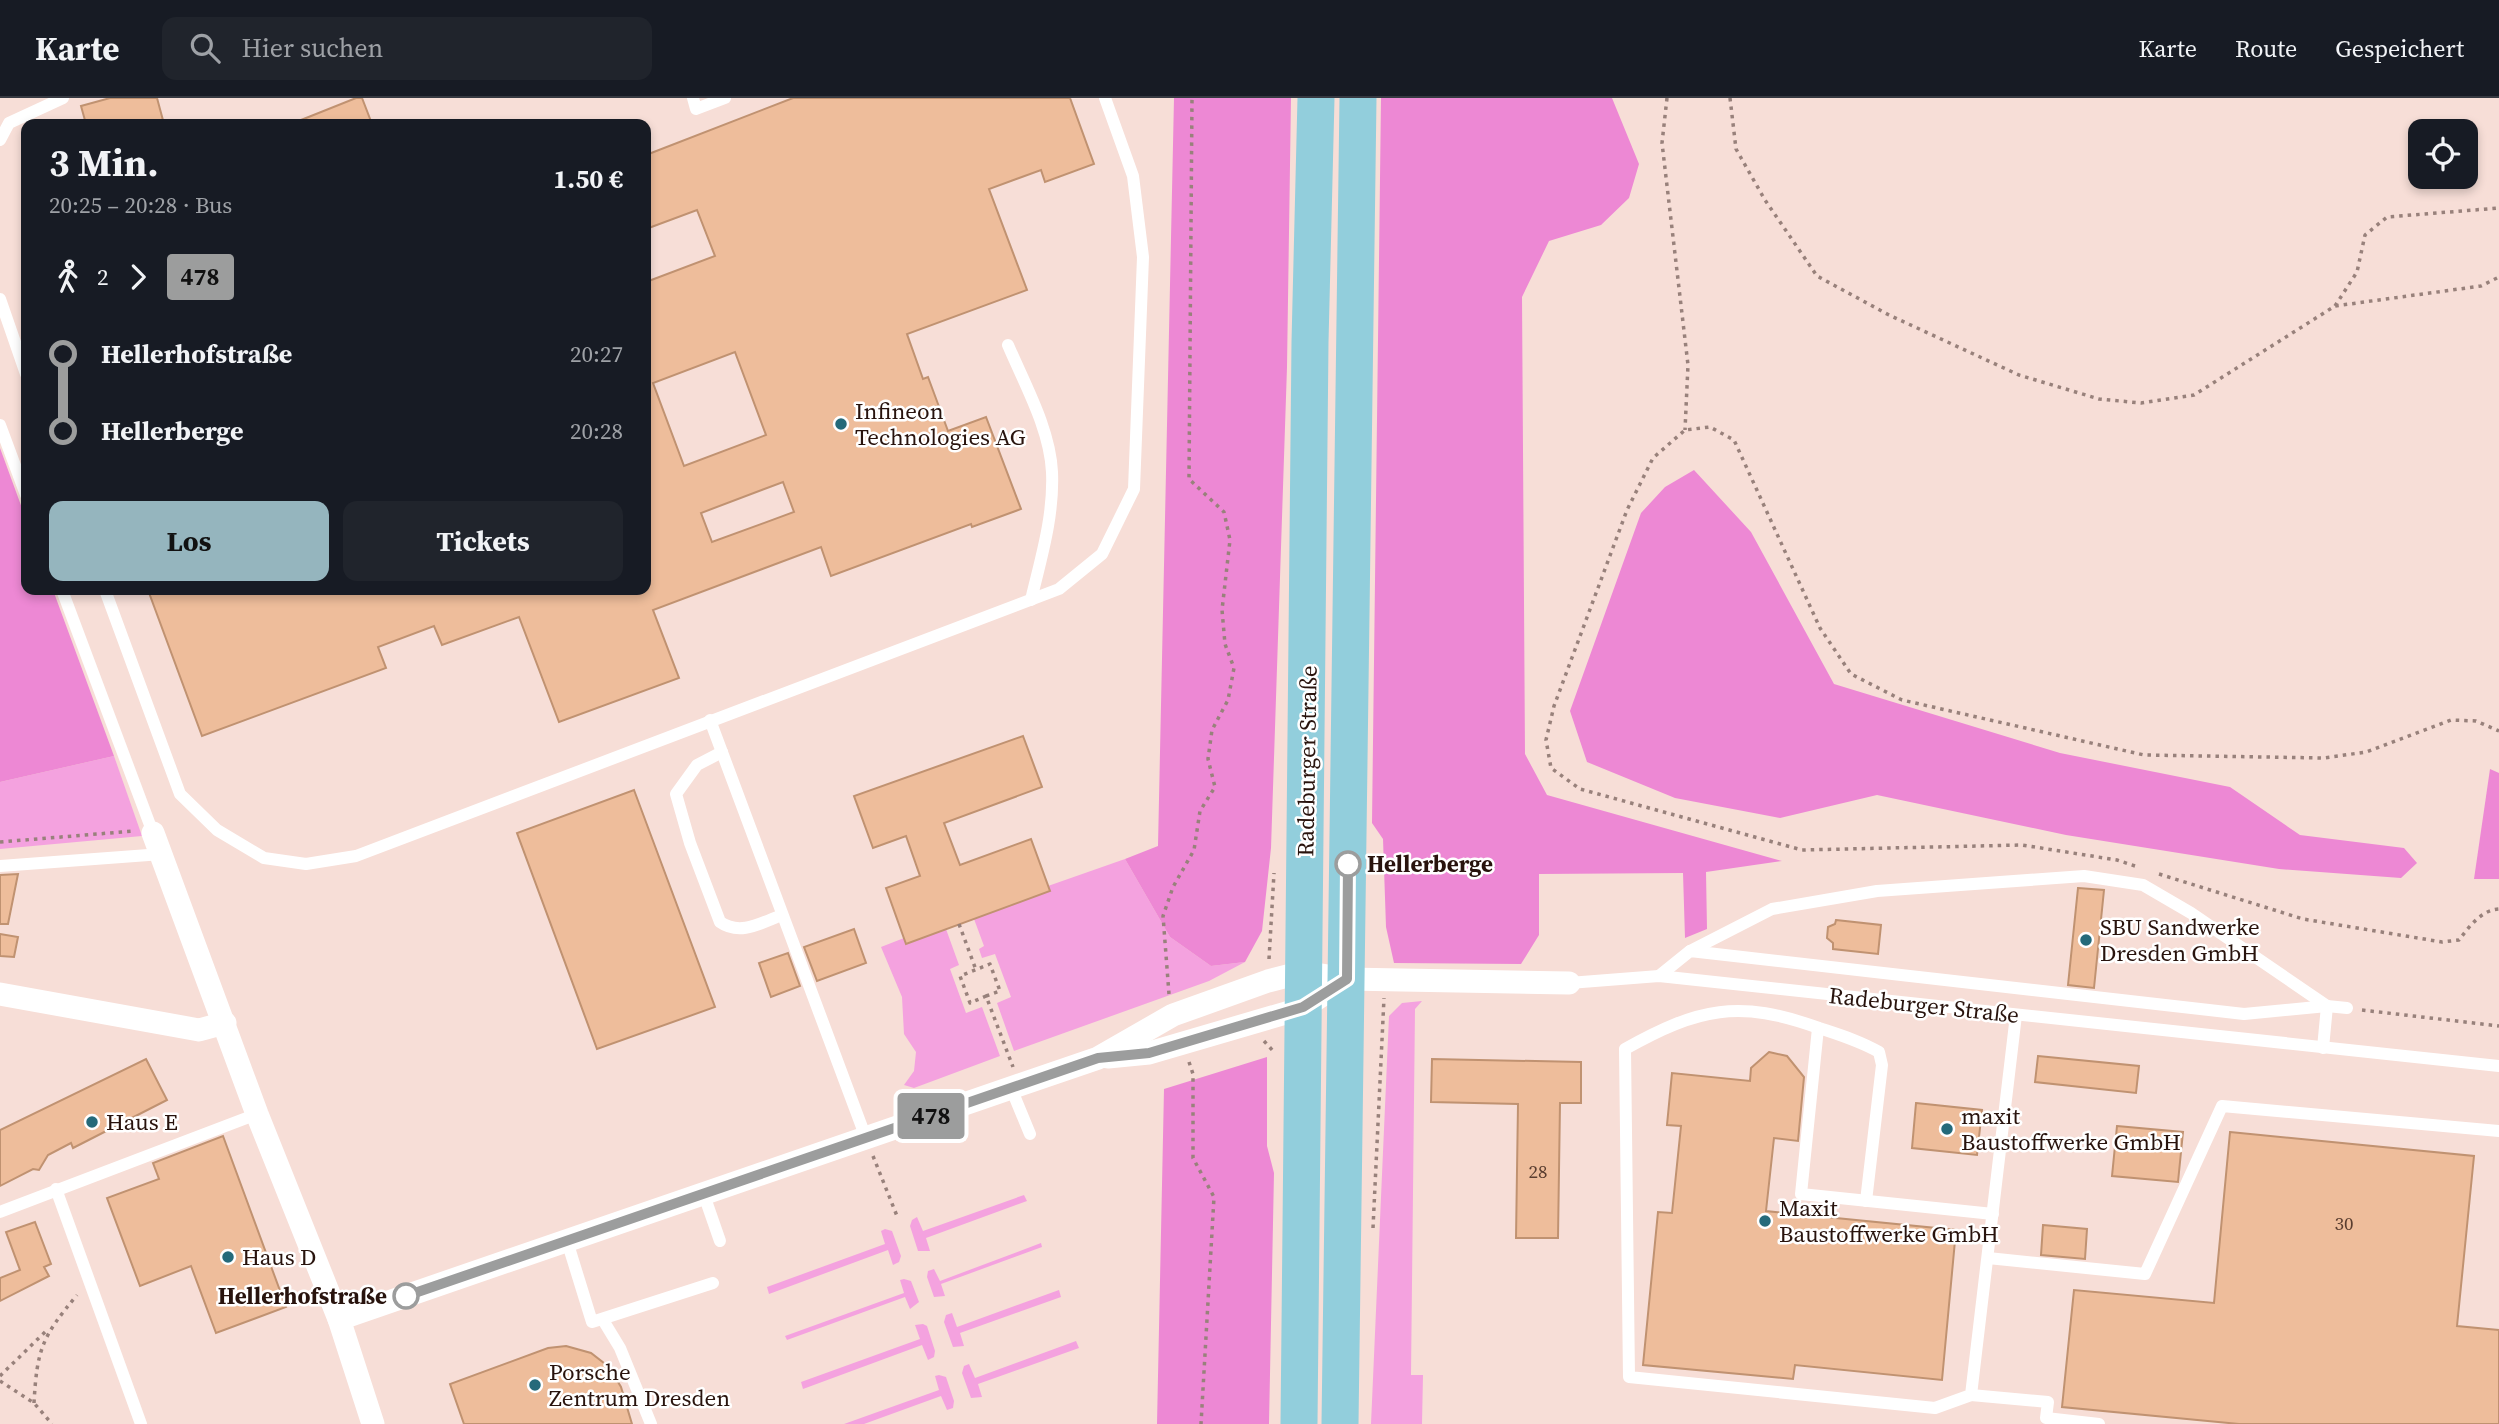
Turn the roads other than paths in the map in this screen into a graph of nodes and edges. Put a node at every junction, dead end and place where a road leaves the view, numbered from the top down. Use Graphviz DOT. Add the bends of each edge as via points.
graph roads {
  1 [pos="63,98"];
  2 [pos="693,98"];
  3 [pos="725,98"];
  4 [pos="1105,98"];
  5 [pos="1315,98"];
  6 [pos="1358,98"];
  7 [pos="4,120"];
  8 [pos="0,140"];
  9 [pos="0,299"];
  10 [pos="1008,345"];
  11 [pos="21,360"];
  12 [pos="0,425"];
  13 [pos="21,482"];
  14 [pos="64,595"];
  15 [pos="107,595"];
  16 [pos="1031,600"];
  17 [pos="710,720"];
  18 [pos="722,752"];
  19 [pos="155,838"];
  20 [pos="0,866"];
  21 [pos="782,915"];
  22 [pos="1690,951"];
  23 [pos="1659,976"];
  24 [pos="1347,979"];
  25 [pos="1569,983"];
  26 [pos="1303,990"];
  27 [pos="0,993"];
  28 [pos="2327,1006"];
  29 [pos="2347,1008"];
  30 [pos="2016,1015"];
  31 [pos="225,1023"];
  32 [pos="1818,1028"];
  33 [pos="2323,1048"];
  34 [pos="1098,1058"];
  35 [pos="2499,1066"];
  36 [pos="1016,1086"];
  37 [pos="257,1114"];
  38 [pos="2499,1131"];
  39 [pos="1030,1134"];
  40 [pos="866,1138"];
  41 [pos="56,1189"];
  42 [pos="704,1195"];
  43 [pos="1866,1200"];
  44 [pos="0,1212"];
  45 [pos="1993,1214"];
  46 [pos="567,1241"];
  47 [pos="720,1241"];
  48 [pos="1987,1258"];
  49 [pos="713,1283"];
  50 [pos="339,1319"];
  51 [pos="603,1320"];
  52 [pos="1971,1395"];
  53 [pos="141,1424"];
  54 [pos="373,1424"];
  55 [pos="651,1424"];
  56 [pos="1299,1424"];
  57 [pos="1340,1424"];
  58 [pos="2099,1424"];
  1 -- 7 [label="lane"];
  2 -- 3 [label="lane" via="696,109"];
  4 -- 16 [label="lane" via="1133,176 1143,257 1134,489 1102,554 1059,589"];
  5 -- 26 [label="main road, Radeburger Straße"];
  6 -- 24 [label="main road, Radeburger Straße"];
  7 -- 8 [label="lane"];
  9 -- 11 [label="lane"];
  10 -- 16 [label="lane" via="1042,426 1052,471 1049,530"];
  12 -- 13 [label="lane"];
  14 -- 19 [label="lane"];
  15 -- 17 [label="lane" via="180,794 217,830 264,858 306,864 356,856"];
  16 -- 17 [label="lane"];
  17 -- 18 [label="lane"];
  18 -- 21 [label="lane"];
  18 -- 21 [label="lane" via="697,765 676,794 690,843 720,922 743,930"];
  19 -- 20 [label="lane"];
  19 -- 31 [label="street"];
  21 -- 40 [label="lane"];
  22 -- 23 [label="lane"];
  22 -- 28 [label="lane" via="2244,1014"];
  22 -- 28 [label="lane" via="1772,909 1877,891 2084,876 2143,885"];
  23 -- 25 [label="lane, Radeburger Straße"];
  23 -- 30 [label="lane, Radeburger Straße"];
  24 -- 25 [label="street, Radeburger Straße"];
  24 -- 26 [label="street"];
  24 -- 26 [label="street"];
  24 -- 57 [label="main road, Radeburger Straße"];
  26 -- 34 [label="street" via="1149,1053"];
  26 -- 34 [label="street" via="1268,981 1173,1015"];
  26 -- 56 [label="main road, Radeburger Straße"];
  27 -- 31 [label="street" via="199,1030"];
  28 -- 29 [label="lane"];
  28 -- 33 [label="lane"];
  30 -- 33 [label="lane, Radeburger Straße"];
  30 -- 45 [label="lane"];
  31 -- 37 [label="street"];
  32 -- 43 [label="lane" via="1879,1052 1882,1065"];
  32 -- 43 [label="lane" via="1801,1194"];
  32 -- 52 [label="lane" via="1751,1009 1709,1012 1662,1028 1625,1049 1629,1377 1935,1408"];
  33 -- 35 [label="lane, Radeburger Straße"];
  34 -- 36 [label="street"];
  36 -- 39 [label="lane"];
  36 -- 40 [label="street"];
  37 -- 41 [label="lane"];
  37 -- 50 [label="street"];
  38 -- 48 [label="lane" via="2222,1106 2145,1274"];
  40 -- 42 [label="street"];
  41 -- 44 [label="lane"];
  41 -- 53 [label="lane"];
  42 -- 46 [label="street"];
  42 -- 47 [label="lane"];
  43 -- 45 [label="lane"];
  45 -- 48 [label="lane"];
  46 -- 50 [label="street"];
  46 -- 51 [label="lane" via="592,1322"];
  48 -- 52 [label="lane"];
  49 -- 51 [label="lane"];
  50 -- 54 [label="street"];
  51 -- 55 [label="lane"];
  52 -- 58 [label="lane" via="2048,1402 2046,1418"];
}
